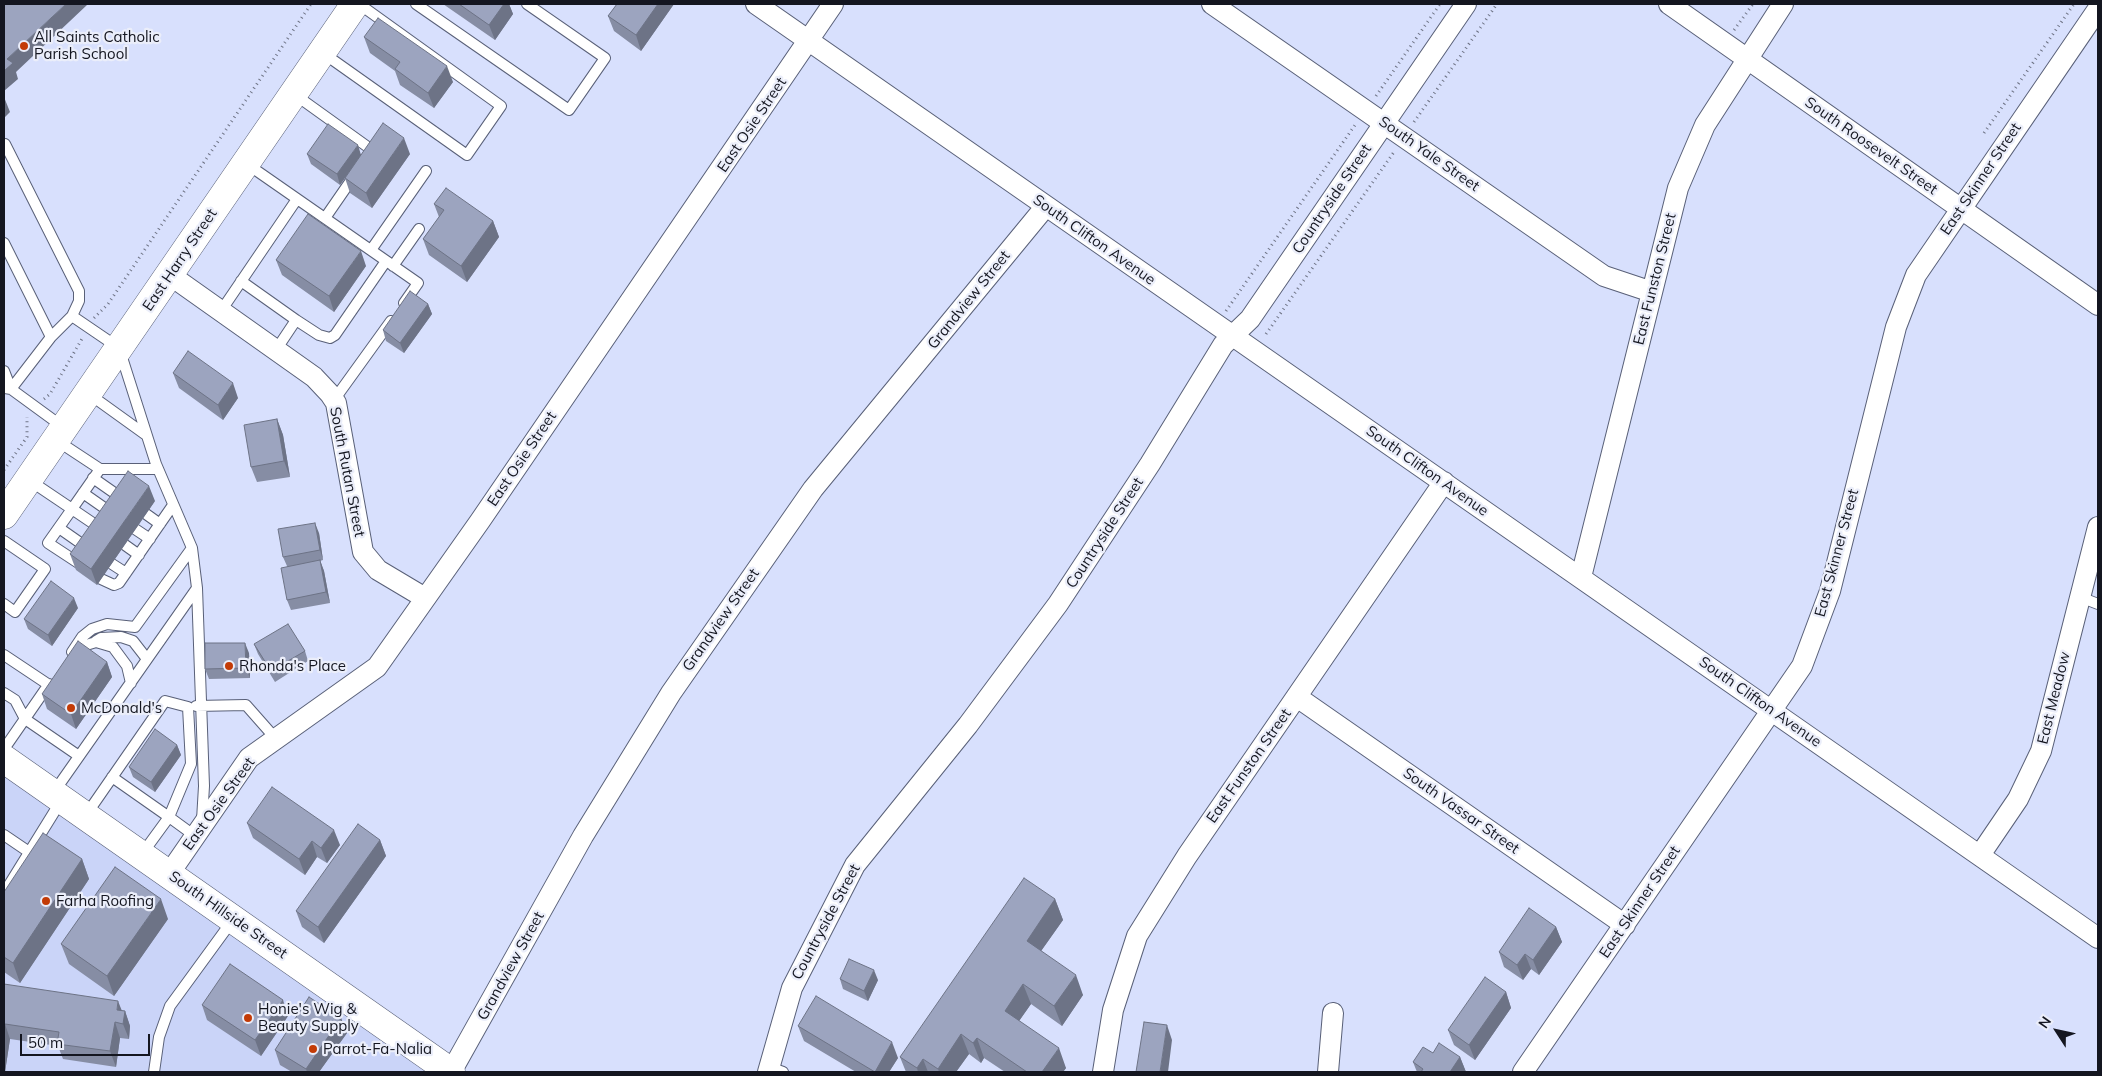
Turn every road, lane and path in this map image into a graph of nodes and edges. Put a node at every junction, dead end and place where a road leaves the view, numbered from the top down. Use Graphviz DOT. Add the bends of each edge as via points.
graph roads {
  1 [pos="311,4"];
  2 [pos="355,4"];
  3 [pos="360,4"];
  4 [pos="416,4"];
  5 [pos="527,4"];
  6 [pos="756,4"];
  7 [pos="834,4"];
  8 [pos="1212,4"];
  9 [pos="1440,4"];
  10 [pos="1466,4"];
  11 [pos="1497,4"];
  12 [pos="1669,4"];
  13 [pos="1753,4"];
  14 [pos="1783,4"];
  15 [pos="2074,4"];
  16 [pos="2098,9"];
  17 [pos="1733,32"];
  18 [pos="809,41"];
  19 [pos="322,52"];
  20 [pos="1747,58"];
  21 [pos="294,94"];
  22 [pos="1366,110"];
  23 [pos="1384,122"];
  24 [pos="1984,133"];
  25 [pos="1404,136"];
  26 [pos="5,144"];
  27 [pos="246,163"];
  28 [pos="426,171"];
  29 [pos="297,199"];
  30 [pos="1046,206"];
  31 [pos="1961,208"];
  32 [pos="325,218"];
  33 [pos="419,229"];
  34 [pos="4,243"];
  35 [pos="371,250"];
  36 [pos="390,263"];
  37 [pos="170,275"];
  38 [pos="241,281"];
  39 [pos="1652,292"];
  40 [pos="2098,304"];
  41 [pos="221,311"];
  42 [pos="1226,312"];
  43 [pos="72,316"];
  44 [pos="296,320"];
  45 [pos="87,326"];
  46 [pos="1266,334"];
  47 [pos="1232,336"];
  48 [pos="52,337"];
  49 [pos="119,348"];
  50 [pos="276,350"];
  51 [pos="4,371"];
  52 [pos="7,388"];
  53 [pos="88,394"];
  54 [pos="334,400"];
  55 [pos="34,406"];
  56 [pos="60,434"];
  57 [pos="146,435"];
  58 [pos="100,469"];
  59 [pos="157,469"];
  60 [pos="16,475"];
  61 [pos="93,478"];
  62 [pos="1444,482"];
  63 [pos="83,494"];
  64 [pos="124,500"];
  65 [pos="173,505"];
  66 [pos="72,509"];
  67 [pos="146,514"];
  68 [pos="4,515"];
  69 [pos="114,515"];
  70 [pos="160,524"];
  71 [pos="2098,527"];
  72 [pos="59,528"];
  73 [pos="135,529"];
  74 [pos="103,530"];
  75 [pos="150,539"];
  76 [pos="4,541"];
  77 [pos="124,545"];
  78 [pos="192,548"];
  79 [pos="90,549"];
  80 [pos="139,555"];
  81 [pos="80,564"];
  82 [pos="112,564"];
  83 [pos="126,573"];
  84 [pos="1581,577"];
  85 [pos="101,579"];
  86 [pos="197,588"];
  87 [pos="425,598"];
  88 [pos="2089,600"];
  89 [pos="4,604"];
  90 [pos="96,642"];
  91 [pos="4,655"];
  92 [pos="147,659"];
  93 [pos="56,674"];
  94 [pos="130,682"];
  95 [pos="48,685"];
  96 [pos="4,693"];
  97 [pos="1297,697"];
  98 [pos="201,706"];
  99 [pos="188,707"];
  100 [pos="1772,710"];
  101 [pos="25,719"];
  102 [pos="276,739"];
  103 [pos="4,749"];
  104 [pos="79,756"];
  105 [pos="4,759"];
  106 [pos="112,778"];
  107 [pos="204,783"];
  108 [pos="183,784"];
  109 [pos="57,796"];
  110 [pos="85,816"];
  111 [pos="169,817"];
  112 [pos="199,831"];
  113 [pos="4,834"];
  114 [pos="29,852"];
  115 [pos="141,855"];
  116 [pos="1980,855"];
  117 [pos="169,874"];
  118 [pos="4,893"];
  119 [pos="234,919"];
  120 [pos="1625,925"];
  121 [pos="2098,938"];
  122 [pos="1333,1013"];
  123 [pos="773,1071"];
  124 [pos="154,1072"];
  125 [pos="451,1072"];
  126 [pos="1103,1072"];
  127 [pos="1328,1072"];
  128 [pos="1523,1072"];
  1 -- 45 [label="path" via="108,304"];
  2 -- 19 [label="main road, East Harry Street"];
  3 -- 19 [label="lane" via="501,106 467,155"];
  4 -- 5 [label="lane" via="569,110 605,58"];
  6 -- 18 [label="street, South Clifton Avenue"];
  7 -- 18 [label="street, East Osie Street"];
  8 -- 22 [label="street, South Yale Street"];
  9 -- 22 [label="path"];
  10 -- 23 [label="street, Countryside Street"];
  11 -- 25 [label="path"];
  12 -- 20 [label="street, South Roosevelt Street"];
  13 -- 17 [label="path"];
  14 -- 20 [label="street, East Funston Street"];
  15 -- 24 [label="path"];
  16 -- 31 [label="street, East Skinner Street"];
  18 -- 30 [label="street, South Clifton Avenue"];
  18 -- 87 [label="street, East Osie Street"];
  19 -- 21 [label="main road, East Harry Street"];
  20 -- 31 [label="street, South Roosevelt Street"];
  20 -- 39 [label="street, East Funston Street" via="1705,126 1678,188"];
  21 -- 27 [label="main road, East Harry Street"];
  21 -- 32 [label="lane" via="372,150"];
  22 -- 23 [label="street, South Yale Street"];
  22 -- 42 [label="path"];
  23 -- 25 [label="street, South Yale Street"];
  23 -- 47 [label="street, Countryside Street" via="1250,318"];
  25 -- 39 [label="street, South Yale Street" via="1604,276"];
  25 -- 46 [label="path"];
  26 -- 43 [label="lane" via="79,291 79,301"];
  27 -- 29 [label="lane"];
  27 -- 37 [label="main road, East Harry Street"];
  28 -- 35 [label="lane"];
  29 -- 32 [label="lane"];
  29 -- 38 [label="lane"];
  30 -- 47 [label="street, South Clifton Avenue"];
  30 -- 125 [label="street, Grandview Street" via="814,489 671,693 583,836"];
  31 -- 40 [label="street, South Roosevelt Street"];
  31 -- 100 [label="street, East Skinner Street" via="1916,275 1896,327 1830,591 1802,666"];
  32 -- 35 [label="lane"];
  33 -- 36 [label="lane"];
  34 -- 48 [label="lane"];
  35 -- 36 [label="lane"];
  36 -- 44 [label="lane" via="335,335 330,338 319,335"];
  36 -- 54 [label="lane" via="418,283"];
  37 -- 41 [label="street, South Rutan Street"];
  37 -- 49 [label="main road, East Harry Street"];
  38 -- 41 [label="lane"];
  38 -- 44 [label="lane"];
  39 -- 84 [label="street, East Funston Street"];
  41 -- 50 [label="street, South Rutan Street"];
  43 -- 45 [label="lane"];
  43 -- 48 [label="lane"];
  44 -- 50 [label="lane"];
  45 -- 49 [label="lane"];
  45 -- 55 [label="path" via="82,342 50,394"];
  47 -- 62 [label="street, South Clifton Avenue"];
  47 -- 123 [label="street, Countryside Street" via="1058,604 968,725 855,864 792,988"];
  48 -- 52 [label="lane"];
  49 -- 53 [label="main road, East Harry Street"];
  49 -- 57 [label="lane"];
  50 -- 54 [label="street, South Rutan Street" via="314,377"];
  51 -- 52 [label="lane"];
  52 -- 55 [label="lane"];
  53 -- 56 [label="main road, East Harry Street"];
  53 -- 57 [label="lane"];
  54 -- 87 [label="street, South Rutan Street" via="363,552 378,570"];
  55 -- 56 [label="lane"];
  55 -- 60 [label="path" via="27,411 27,437"];
  56 -- 58 [label="lane"];
  56 -- 60 [label="main road, East Harry Street"];
  57 -- 59 [label="lane"];
  58 -- 59 [label="lane"];
  58 -- 61 [label="lane"];
  59 -- 65 [label="lane"];
  60 -- 66 [label="lane"];
  60 -- 68 [label="main road, East Harry Street"];
  61 -- 63 [label="lane"];
  61 -- 64 [label="lane"];
  62 -- 84 [label="street, South Clifton Avenue"];
  62 -- 97 [label="street, East Funston Street"];
  63 -- 66 [label="lane"];
  63 -- 69 [label="lane"];
  65 -- 70 [label="lane"];
  65 -- 78 [label="lane"];
  66 -- 72 [label="lane"];
  66 -- 74 [label="lane"];
  67 -- 70 [label="lane"];
  70 -- 75 [label="lane"];
  71 -- 88 [label="street, East Meadow"];
  72 -- 79 [label="lane"];
  72 -- 81 [label="lane" via="48,543"];
  73 -- 75 [label="lane"];
  75 -- 80 [label="lane"];
  76 -- 89 [label="lane" via="45,569 15,612"];
  77 -- 80 [label="lane"];
  78 -- 86 [label="lane"];
  78 -- 90 [label="lane" via="135,627 107,624 92,629 68,660 83,646"];
  80 -- 83 [label="lane"];
  82 -- 83 [label="lane"];
  83 -- 85 [label="lane" via="114,585"];
  84 -- 100 [label="street, South Clifton Avenue"];
  86 -- 92 [label="lane"];
  86 -- 98 [label="lane"];
  87 -- 102 [label="street, East Osie Street" via="377,667"];
  88 -- 116 [label="street, East Meadow" via="2041,751 2018,799"];
  90 -- 92 [label="lane" via="101,638 121,636 133,641"];
  90 -- 94 [label="lane" via="118,652 127,666"];
  91 -- 95 [label="lane"];
  92 -- 94 [label="lane"];
  93 -- 95 [label="lane"];
  94 -- 104 [label="lane"];
  95 -- 101 [label="lane"];
  96 -- 101 [label="lane" via="15,700"];
  97 -- 120 [label="street, South Vassar Street"];
  97 -- 126 [label="street, East Funston Street" via="1186,856 1137,936 1113,1010"];
  98 -- 99 [label="lane"];
  98 -- 102 [label="lane" via="246,705"];
  98 -- 107 [label="lane"];
  99 -- 106 [label="lane" via="165,701"];
  99 -- 108 [label="lane" via="191,764"];
  100 -- 116 [label="street, South Clifton Avenue"];
  100 -- 120 [label="street, East Skinner Street"];
  101 -- 103 [label="lane"];
  101 -- 104 [label="lane"];
  102 -- 112 [label="street, East Osie Street" via="249,758"];
  104 -- 109 [label="lane"];
  105 -- 109 [label="main road, South Hillside Street"];
  106 -- 110 [label="lane"];
  106 -- 111 [label="lane"];
  107 -- 108 [label="lane"];
  107 -- 112 [label="lane"];
  108 -- 111 [label="lane"];
  109 -- 110 [label="main road, South Hillside Street"];
  109 -- 114 [label="lane"];
  110 -- 115 [label="main road, South Hillside Street"];
  111 -- 112 [label="lane"];
  111 -- 115 [label="lane"];
  112 -- 117 [label="street, East Osie Street"];
  113 -- 114 [label="lane"];
  114 -- 118 [label="lane"];
  115 -- 117 [label="main road, South Hillside Street"];
  116 -- 121 [label="street, South Clifton Avenue"];
  117 -- 119 [label="main road, South Hillside Street"];
  119 -- 124 [label="lane" via="170,1006 159,1037"];
  119 -- 125 [label="main road, South Hillside Street"];
  120 -- 128 [label="street, East Skinner Street"];
  122 -- 127 [label="street"];
}
